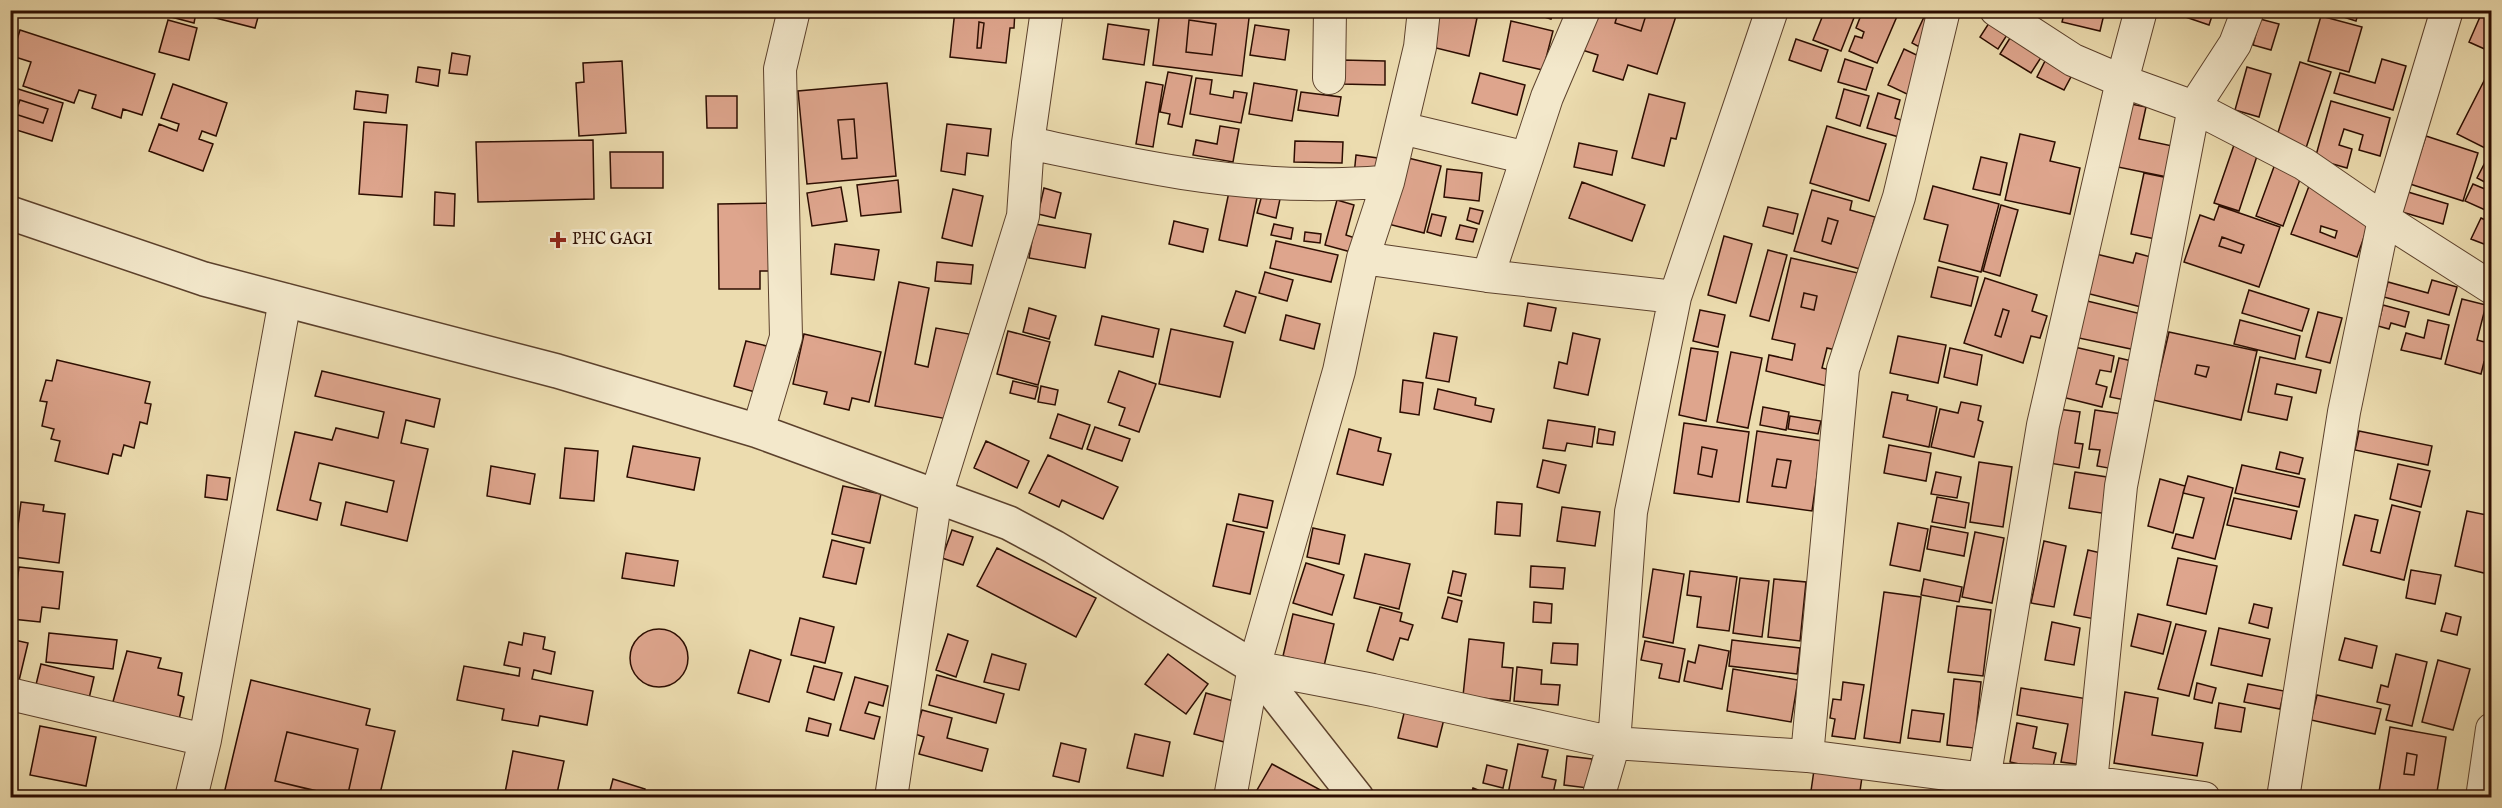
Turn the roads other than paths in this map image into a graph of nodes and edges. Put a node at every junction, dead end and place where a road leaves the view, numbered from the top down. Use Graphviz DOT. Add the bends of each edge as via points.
graph roads {
  1 [pos="794,10"];
  2 [pos="1047,10"];
  3 [pos="1330,10"];
  4 [pos="1424,10"];
  5 [pos="1584,10"];
  6 [pos="1772,10"];
  7 [pos="1944,10"];
  8 [pos="1996,10"];
  9 [pos="2141,10"];
  10 [pos="2247,10"];
  11 [pos="2447,10"];
  12 [pos="1329,78"];
  13 [pos="2122,81"];
  14 [pos="2194,107"];
  15 [pos="1401,128"];
  16 [pos="1028,143"];
  17 [pos="1527,158"];
  18 [pos="1388,182"];
  19 [pos="10,213"];
  20 [pos="2384,219"];
  21 [pos="1363,258"];
  22 [pos="1488,276"];
  23 [pos="2492,288"];
  24 [pos="1675,297"];
  25 [pos="285,300"];
  26 [pos="758,431"];
  27 [pos="936,496"];
  28 [pos="1254,667"];
  29 [pos="10,694"];
  30 [pos="2492,729"];
  31 [pos="205,740"];
  32 [pos="1614,743"];
  33 [pos="1807,756"];
  34 [pos="2091,782"];
  35 [pos="1983,788"];
  36 [pos="191,798"];
  37 [pos="891,798"];
  38 [pos="1230,798"];
  39 [pos="1357,798"];
  40 [pos="1598,798"];
  41 [pos="2204,798"];
  42 [pos="2283,798"];
  43 [pos="2482,798"];
  1 -- 26 [label="street" via="780,69 786,337"];
  2 -- 16 [label="street"];
  3 -- 12 [label="street"];
  4 -- 15 [label="street" via="1420,47"];
  5 -- 17 [label="street" via="1547,97"];
  6 -- 24 [label="street"];
  7 -- 33 [label="street" via="1899,197 1843,369"];
  8 -- 13 [label="street" via="2073,60"];
  9 -- 13 [label="street"];
  10 -- 14 [label="street" via="2235,44"];
  11 -- 20 [label="street"];
  13 -- 14 [label="street"];
  13 -- 35 [label="street" via="2043,425"];
  14 -- 20 [label="street" via="2304,164"];
  14 -- 34 [label="street" via="2121,486"];
  15 -- 17 [label="street"];
  15 -- 18 [label="street"];
  16 -- 18 [label="street" via="1122,163 1252,180 1308,184"];
  16 -- 27 [label="street" via="1023,216"];
  17 -- 22 [label="street"];
  18 -- 21 [label="street"];
  19 -- 25 [label="street" via="204,279"];
  20 -- 23 [label="street"];
  20 -- 42 [label="street" via="2344,412"];
  21 -- 22 [label="street"];
  21 -- 28 [label="street" via="1339,370"];
  22 -- 24 [label="street"];
  24 -- 32 [label="street" via="1631,512"];
  25 -- 26 [label="street" via="557,371"];
  25 -- 31 [label="street"];
  26 -- 27 [label="street"];
  27 -- 28 [label="street" via="1009,523 1054,547"];
  27 -- 37 [label="street"];
  28 -- 32 [label="street"];
  28 -- 38 [label="street"];
  28 -- 39 [label="street"];
  29 -- 31 [label="street"];
  30 -- 43 [label="street"];
  31 -- 36 [label="street"];
  32 -- 33 [label="street"];
  32 -- 40 [label="street"];
  33 -- 35 [label="street"];
  34 -- 35 [label="street"];
  34 -- 41 [label="street"];
}
